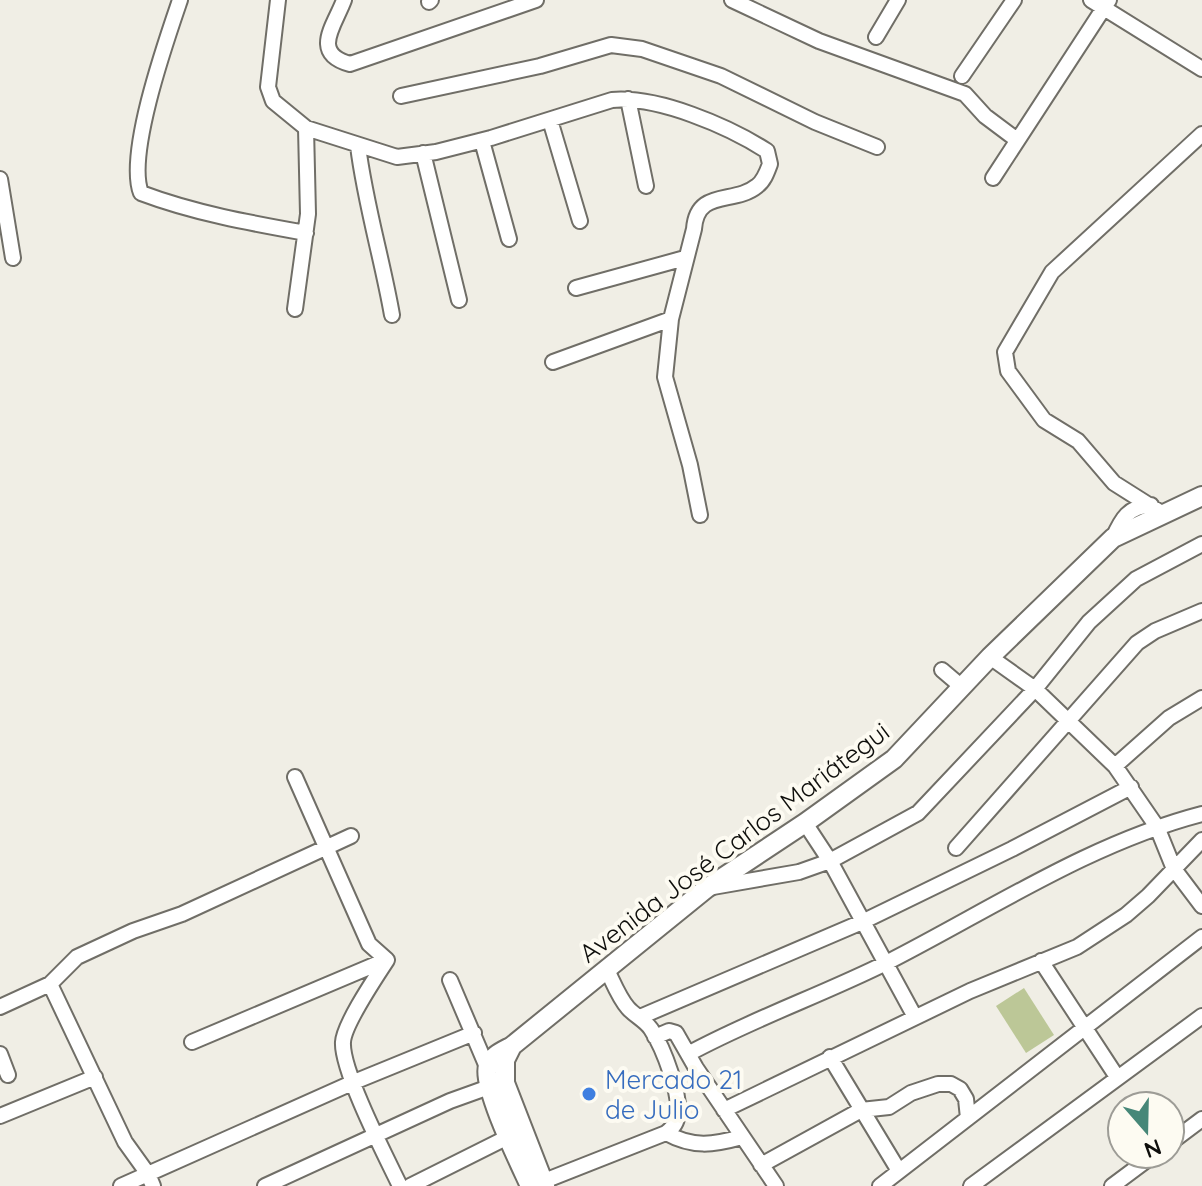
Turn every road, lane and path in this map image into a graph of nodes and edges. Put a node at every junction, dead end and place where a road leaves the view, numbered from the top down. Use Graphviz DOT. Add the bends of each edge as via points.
graph roads {
  1 [pos="180,0"];
  2 [pos="278,0"];
  3 [pos="344,0"];
  4 [pos="536,0"];
  5 [pos="732,0"];
  6 [pos="898,0"];
  7 [pos="1014,0"];
  8 [pos="1091,0"];
  9 [pos="1106,5"];
  10 [pos="876,37"];
  11 [pos="1202,69"];
  12 [pos="962,76"];
  13 [pos="401,96"];
  14 [pos="628,99"];
  15 [pos="550,120"];
  16 [pos="306,128"];
  17 [pos="1202,134"];
  18 [pos="1017,140"];
  19 [pos="482,141"];
  20 [pos="358,146"];
  21 [pos="877,147"];
  22 [pos="423,153"];
  23 [pos="993,178"];
  24 [pos="0,179"];
  25 [pos="646,186"];
  26 [pos="580,221"];
  27 [pos="306,233"];
  28 [pos="509,239"];
  29 [pos="13,258"];
  30 [pos="685,258"];
  31 [pos="576,288"];
  32 [pos="459,300"];
  33 [pos="295,309"];
  34 [pos="392,315"];
  35 [pos="671,319"];
  36 [pos="553,362"];
  37 [pos="1202,496"];
  38 [pos="1157,509"];
  39 [pos="700,515"];
  40 [pos="1202,544"];
  41 [pos="1202,611"];
  42 [pos="990,657"];
  43 [pos="942,670"];
  44 [pos="962,687"];
  45 [pos="1035,689"];
  46 [pos="1202,698"];
  47 [pos="1069,720"];
  48 [pos="1115,766"];
  49 [pos="295,777"];
  50 [pos="1131,787"];
  51 [pos="1202,814"];
  52 [pos="805,823"];
  53 [pos="1157,827"];
  54 [pos="351,836"];
  55 [pos="1202,840"];
  56 [pos="325,847"];
  57 [pos="956,848"];
  58 [pos="830,861"];
  59 [pos="1174,869"];
  60 [pos="707,888"];
  61 [pos="1202,906"];
  62 [pos="862,922"];
  63 [pos="1202,937"];
  64 [pos="387,960"];
  65 [pos="1041,961"];
  66 [pos="886,963"];
  67 [pos="607,970"];
  68 [pos="450,980"];
  69 [pos="50,984"];
  70 [pos="0,1007"];
  71 [pos="1202,1016"];
  72 [pos="640,1017"];
  73 [pos="915,1017"];
  74 [pos="1084,1028"];
  75 [pos="474,1033"];
  76 [pos="655,1037"];
  77 [pos="192,1042"];
  78 [pos="512,1046"];
  79 [pos="0,1054"];
  80 [pos="688,1054"];
  81 [pos="830,1057"];
  82 [pos="487,1067"];
  83 [pos="8,1075"];
  84 [pos="95,1077"];
  85 [pos="1117,1077"];
  86 [pos="354,1082"];
  87 [pos="489,1087"];
  88 [pos="724,1110"];
  89 [pos="861,1110"];
  90 [pos="0,1116"];
  91 [pos="968,1118"];
  92 [pos="666,1133"];
  93 [pos="376,1136"];
  94 [pos="508,1137"];
  95 [pos="742,1137"];
  96 [pos="761,1165"];
  97 [pos="1134,1170"];
  98 [pos="899,1171"];
  99 [pos="151,1180"];
  100 [pos="540,1185"];
  101 [pos="121,1186"];
  102 [pos="265,1186"];
  103 [pos="400,1186"];
  104 [pos="410,1186"];
  105 [pos="776,1186"];
  106 [pos="880,1186"];
  107 [pos="971,1186"];
  108 [pos="1112,1186"];
  1 -- 27 [label="street" via="142,132 141,193 188,209"];
  2 -- 16 [label="street" via="268,87 273,101"];
  3 -- 4 [label="street" via="326,41 338,61 350,64"];
  5 -- 18 [label="street" via="819,41 965,94"];
  6 -- 10 [label="street"];
  7 -- 12 [label="street"];
  8 -- 9 [label="street"];
  9 -- 11 [label="street"];
  9 -- 18 [label="street"];
  13 -- 21 [label="street" via="611,45 642,49 721,76"];
  14 -- 15 [label="street"];
  14 -- 25 [label="street"];
  14 -- 30 [label="street" via="683,112 732,132 767,151 770,159 760,184 702,207"];
  15 -- 19 [label="street"];
  15 -- 26 [label="street"];
  16 -- 20 [label="street"];
  16 -- 27 [label="street"];
  17 -- 38 [label="street" via="1052,272 1005,352 1008,371 1044,420 1078,441 1114,483"];
  18 -- 23 [label="street"];
  19 -- 22 [label="street"];
  19 -- 28 [label="street"];
  20 -- 22 [label="street" via="397,157"];
  20 -- 34 [label="street"];
  22 -- 32 [label="street"];
  24 -- 29 [label="street"];
  27 -- 33 [label="street"];
  30 -- 31 [label="street"];
  30 -- 35 [label="street"];
  35 -- 36 [label="street"];
  35 -- 39 [label="street" via="665,377"];
  37 -- 38 [label="street, Avenida José Carlos Mariátegui"];
  38 -- 42 [label="street, Avenida José Carlos Mariátegui" via="1113,538"];
  40 -- 45 [label="street" via="1136,579 1089,622"];
  41 -- 47 [label="street" via="1137,643"];
  42 -- 44 [label="street, Avenida José Carlos Mariátegui"];
  42 -- 45 [label="street"];
  43 -- 44 [label="street"];
  44 -- 52 [label="street, Avenida José Carlos Mariátegui" via="894,759"];
  45 -- 47 [label="street"];
  45 -- 58 [label="street" via="918,813"];
  46 -- 48 [label="street" via="1169,718"];
  47 -- 48 [label="street"];
  47 -- 57 [label="street"];
  48 -- 50 [label="street"];
  49 -- 56 [label="street"];
  50 -- 53 [label="street"];
  50 -- 62 [label="street"];
  51 -- 53 [label="street"];
  52 -- 58 [label="street"];
  52 -- 60 [label="street, Avenida José Carlos Mariátegui"];
  53 -- 59 [label="street"];
  53 -- 66 [label="street" via="1041,880"];
  54 -- 56 [label="street"];
  55 -- 59 [label="street"];
  56 -- 64 [label="street" via="369,944"];
  56 -- 69 [label="street" via="77,957"];
  58 -- 60 [label="street" via="799,872"];
  58 -- 62 [label="street"];
  59 -- 61 [label="street"];
  59 -- 65 [label="street" via="1126,915 1077,947"];
  60 -- 67 [label="street, Avenida José Carlos Mariátegui"];
  62 -- 66 [label="street"];
  62 -- 72 [label="street"];
  63 -- 74 [label="street"];
  64 -- 77 [label="street"];
  64 -- 86 [label="street" via="344,1038"];
  65 -- 73 [label="street"];
  65 -- 74 [label="street"];
  66 -- 73 [label="street"];
  66 -- 80 [label="street"];
  67 -- 72 [label="street" via="629,1010"];
  67 -- 78 [label="street, Avenida José Carlos Mariátegui"];
  68 -- 75 [label="street"];
  69 -- 70 [label="street"];
  69 -- 84 [label="street"];
  71 -- 85 [label="street"];
  72 -- 76 [label="street"];
  73 -- 81 [label="street"];
  74 -- 85 [label="street"];
  74 -- 91 [label="street"];
  75 -- 82 [label="street"];
  75 -- 86 [label="street"];
  76 -- 80 [label="street" via="676,1033"];
  76 -- 92 [label="street" via="677,1096 678,1117"];
  78 -- 82 [label="street, Avenida José Carlos Mariátegui"];
  78 -- 100 [label="street" via="505,1060 505,1083"];
  79 -- 83 [label="street"];
  80 -- 88 [label="street"];
  81 -- 88 [label="street"];
  81 -- 89 [label="street"];
  82 -- 87 [label="street"];
  84 -- 90 [label="street"];
  84 -- 99 [label="street" via="125,1142"];
  85 -- 107 [label="street"];
  86 -- 93 [label="street"];
  86 -- 99 [label="street"];
  87 -- 93 [label="street"];
  87 -- 94 [label="street"];
  88 -- 95 [label="street"];
  89 -- 91 [label="street" via="889,1107 911,1093 951,1084 966,1099"];
  89 -- 96 [label="street"];
  89 -- 98 [label="street"];
  91 -- 98 [label="street"];
  92 -- 95 [label="street" via="701,1145"];
  92 -- 100 [label="street"];
  93 -- 102 [label="street"];
  93 -- 103 [label="street"];
  94 -- 100 [label="street"];
  94 -- 104 [label="street"];
  95 -- 96 [label="street"];
  96 -- 105 [label="street"];
  97 -- 108 [label="street"];
  98 -- 106 [label="street"];
  99 -- 101 [label="street"];
}
